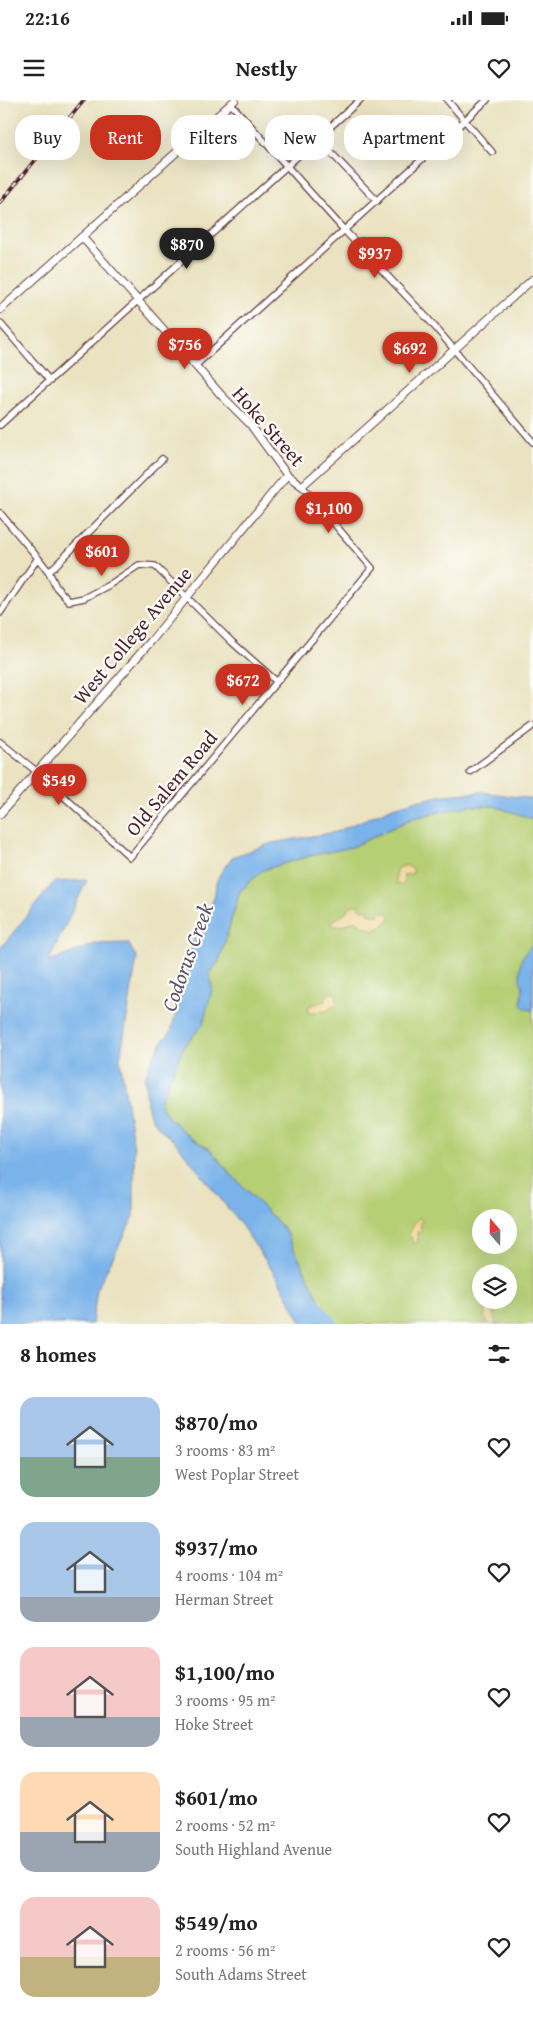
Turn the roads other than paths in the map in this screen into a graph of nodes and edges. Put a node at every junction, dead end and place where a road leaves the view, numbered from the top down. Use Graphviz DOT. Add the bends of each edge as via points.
graph roads {
  1 [pos="360,100"];
  2 [pos="447,100"];
  3 [pos="487,100"];
  4 [pos="233,102"];
  5 [pos="464,120"];
  6 [pos="334,124"];
  7 [pos="492,152"];
  8 [pos="334,155"];
  9 [pos="294,160"];
  10 [pos="288,165"];
  11 [pos="377,201"];
  12 [pos="345,231"];
  13 [pos="82,237"];
  14 [pos="533,279"];
  15 [pos="138,300"];
  16 [pos="0,310"];
  17 [pos="0,323"];
  18 [pos="454,350"];
  19 [pos="196,365"];
  20 [pos="50,381"];
  21 [pos="0,425"];
  22 [pos="533,442"];
  23 [pos="162,460"];
  24 [pos="287,475"];
  25 [pos="302,486"];
  26 [pos="0,513"];
  27 [pos="38,558"];
  28 [pos="372,568"];
  29 [pos="49,572"];
  30 [pos="185,598"];
  31 [pos="0,613"];
  32 [pos="276,680"];
  33 [pos="533,726"];
  34 [pos="0,742"];
  35 [pos="36,771"];
  36 [pos="470,772"];
  37 [pos="0,814"];
  1 -- 6 [label="street"];
  2 -- 5 [label="street"];
  3 -- 5 [label="street"];
  4 -- 10 [label="street"];
  4 -- 13 [label="street"];
  5 -- 7 [label="street"];
  5 -- 11 [label="street"];
  8 -- 11 [label="street"];
  9 -- 10 [label="street"];
  10 -- 12 [label="street"];
  10 -- 15 [label="street"];
  11 -- 12 [label="street"];
  12 -- 18 [label="street"];
  12 -- 19 [label="street"];
  13 -- 15 [label="street, Hoke Street"];
  13 -- 16 [label="street"];
  14 -- 18 [label="street"];
  15 -- 19 [label="street, Hoke Street"];
  15 -- 20 [label="street"];
  17 -- 20 [label="street"];
  18 -- 22 [label="street"];
  18 -- 25 [label="street"];
  19 -- 24 [label="street, Hoke Street" via="250,424"];
  20 -- 21 [label="street"];
  23 -- 29 [label="street"];
  24 -- 25 [label="street, Hoke Street"];
  24 -- 30 [label="street, West College Avenue"];
  25 -- 28 [label="street, Hoke Street"];
  26 -- 27 [label="street"];
  27 -- 29 [label="street"];
  27 -- 31 [label="street"];
  28 -- 32 [label="street, Old Salem Road"];
  29 -- 30 [label="street" via="68,601 84,598 139,565 155,566"];
  30 -- 32 [label="street"];
  30 -- 35 [label="street, West College Avenue"];
  32 -- 35 [label="street, Old Salem Road" via="130,857"];
  33 -- 36 [label="street"];
  34 -- 35 [label="street"];
  35 -- 37 [label="street, West College Avenue"];
}
